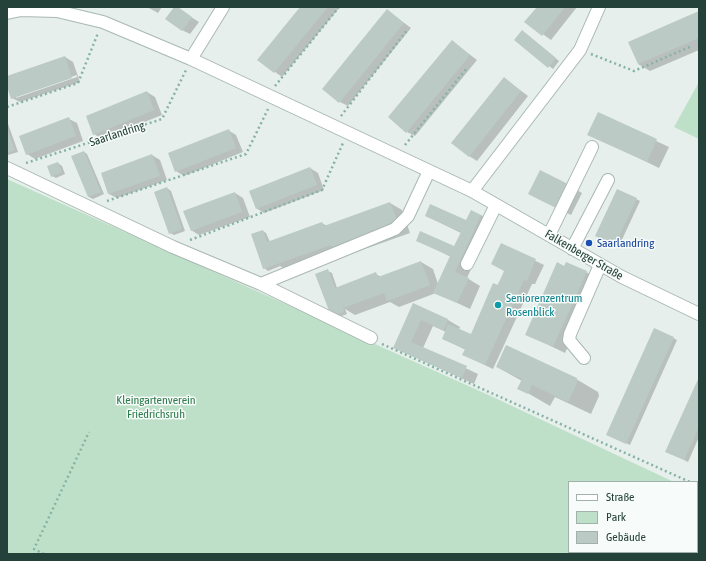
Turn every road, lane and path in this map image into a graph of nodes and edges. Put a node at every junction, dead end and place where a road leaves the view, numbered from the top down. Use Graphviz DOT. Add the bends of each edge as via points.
graph roads {
  1 [pos="223,7"];
  2 [pos="339,7"];
  3 [pos="599,7"];
  4 [pos="7,13"];
  5 [pos="103,22"];
  6 [pos="408,29"];
  7 [pos="692,46"];
  8 [pos="580,50"];
  9 [pos="191,59"];
  10 [pos="467,68"];
  11 [pos="271,96"];
  12 [pos="7,107"];
  13 [pos="333,126"];
  14 [pos="347,133"];
  15 [pos="592,147"];
  16 [pos="396,156"];
  17 [pos="8,169"];
  18 [pos="429,170"];
  19 [pos="608,180"];
  20 [pos="472,191"];
  21 [pos="496,205"];
  22 [pos="90,207"];
  23 [pos="549,235"];
  24 [pos="174,247"];
  25 [pos="572,248"];
  26 [pos="467,264"];
  27 [pos="600,265"];
  28 [pos="261,284"];
  29 [pos="698,311"];
  30 [pos="371,338"];
  31 [pos="584,358"];
  32 [pos="89,432"];
  33 [pos="688,481"];
  34 [pos="44,554"];
  1 -- 9 [label="street"];
  2 -- 11 [label="path"];
  3 -- 8 [label="street"];
  4 -- 5 [label="street" via="21,10 57,12"];
  5 -- 9 [label="street"];
  5 -- 12 [label="path" via="78,83"];
  6 -- 13 [label="path"];
  7 -- 8 [label="path" via="634,71"];
  8 -- 20 [label="street"];
  9 -- 11 [label="street"];
  9 -- 17 [label="path, Saarlandring" via="162,119"];
  10 -- 16 [label="path"];
  11 -- 13 [label="street"];
  11 -- 22 [label="path" via="246,154"];
  13 -- 14 [label="street"];
  14 -- 16 [label="street"];
  14 -- 24 [label="path" via="322,190"];
  15 -- 23 [label="street"];
  16 -- 18 [label="street"];
  17 -- 22 [label="street"];
  18 -- 20 [label="street"];
  18 -- 28 [label="street" via="408,216 395,229"];
  19 -- 25 [label="street"];
  20 -- 21 [label="street, Falkenberger Straße"];
  21 -- 23 [label="street, Falkenberger Straße"];
  21 -- 26 [label="street"];
  22 -- 24 [label="street"];
  23 -- 25 [label="street, Falkenberger Straße"];
  24 -- 28 [label="street"];
  25 -- 27 [label="street, Falkenberger Straße"];
  27 -- 29 [label="street, Falkenberger Straße" via="622,278"];
  27 -- 31 [label="street" via="570,334 569,340"];
  28 -- 30 [label="street"];
  30 -- 33 [label="path"];
  32 -- 34 [label="path" via="34,549"];
}
